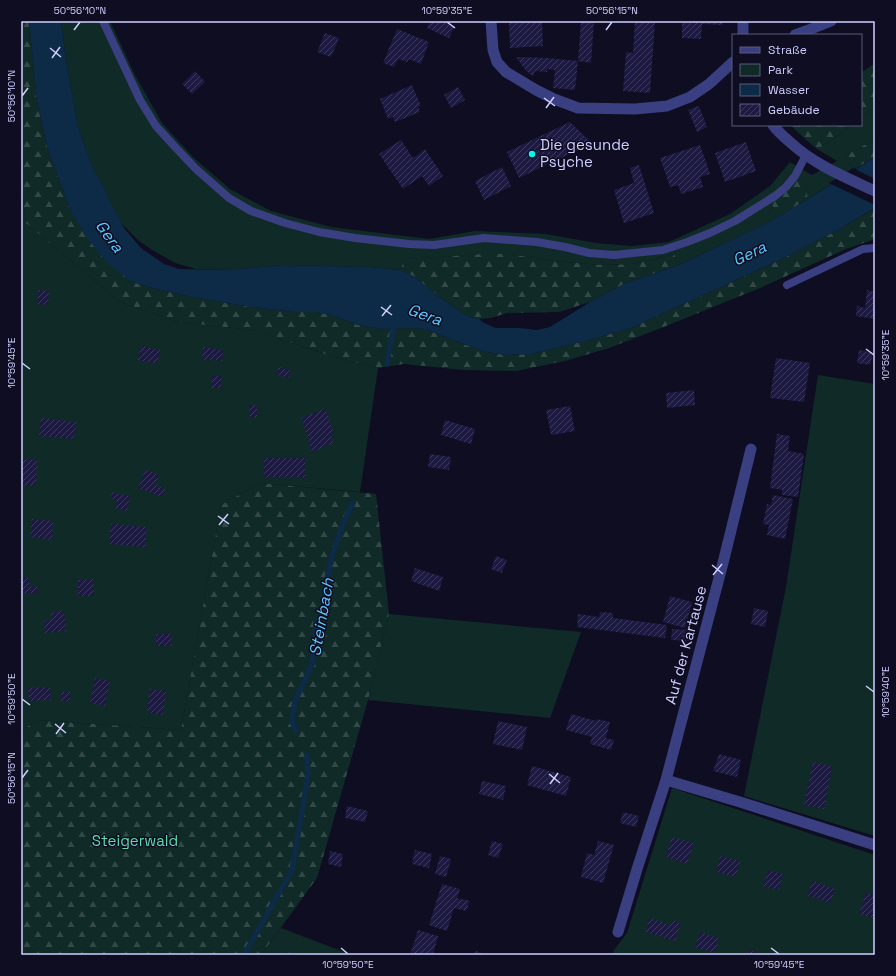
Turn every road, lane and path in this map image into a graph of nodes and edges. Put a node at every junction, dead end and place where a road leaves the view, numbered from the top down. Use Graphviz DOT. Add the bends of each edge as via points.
graph roads {
  1 [pos="103,21"];
  2 [pos="491,21"];
  3 [pos="743,21"];
  4 [pos="831,21"];
  5 [pos="743,34"];
  6 [pos="799,34"];
  7 [pos="732,63"];
  8 [pos="774,126"];
  9 [pos="806,155"];
  10 [pos="875,191"];
  11 [pos="875,248"];
  12 [pos="787,285"];
  13 [pos="751,449"];
  14 [pos="666,780"];
  15 [pos="875,846"];
  16 [pos="618,932"];
  1 -- 9 [label="lane" via="140,100 156,126 196,169 230,198 251,211 319,232 409,244 434,245 484,238 537,242 614,255 663,250 710,233 775,196 795,176"];
  2 -- 7 [label="street" via="493,50 497,62 506,72 536,90 578,108 635,109 667,106 690,97"];
  3 -- 5 [label="street"];
  4 -- 6 [label="street"];
  8 -- 9 [label="street"];
  9 -- 10 [label="street" via="825,168"];
  11 -- 12 [label="lane" via="863,249"];
  13 -- 14 [label="street, Auf der Kartause"];
  14 -- 15 [label="street"];
  14 -- 16 [label="street, Auf der Kartause"];
}
